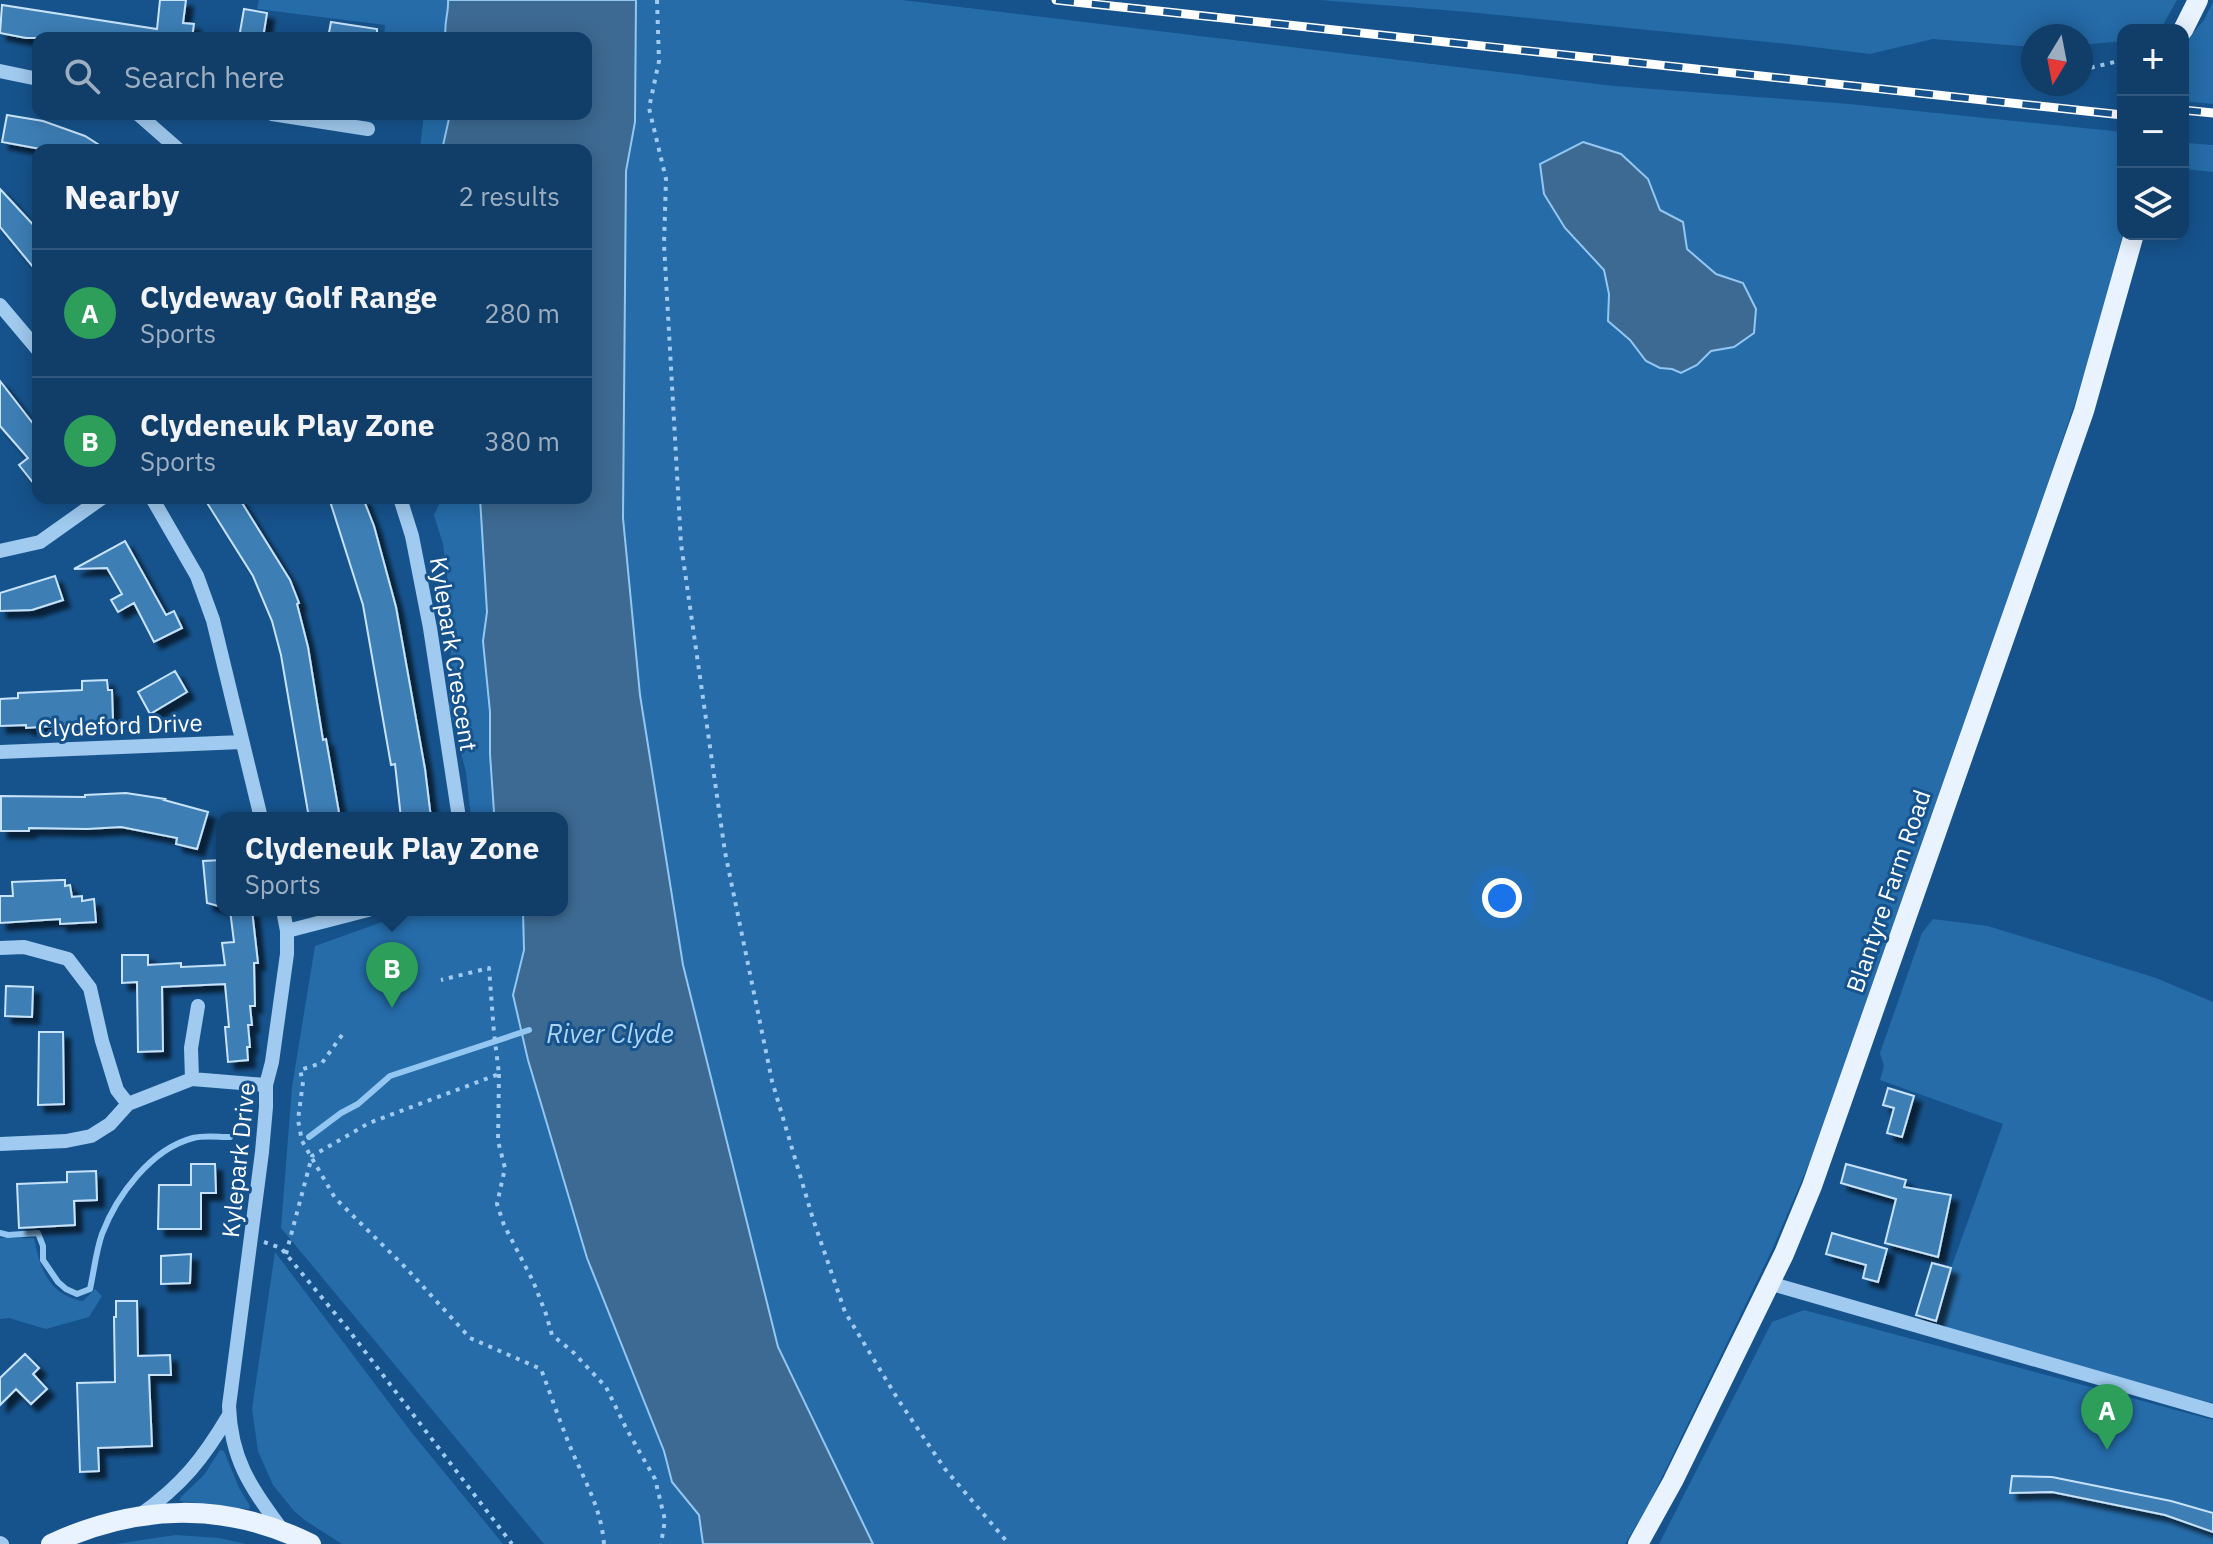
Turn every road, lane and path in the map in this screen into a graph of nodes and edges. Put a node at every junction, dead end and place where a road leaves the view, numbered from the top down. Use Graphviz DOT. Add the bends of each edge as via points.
graph roads {
  1 [pos="657,0"];
  2 [pos="2198,0"];
  3 [pos="2186,24"];
  4 [pos="2117,61"];
  5 [pos="2093,67"];
  6 [pos="0,71"];
  7 [pos="32,78"];
  8 [pos="145,120"];
  9 [pos="310,120"];
  10 [pos="368,129"];
  11 [pos="172,144"];
  12 [pos="2132,240"];
  13 [pos="0,305"];
  14 [pos="32,343"];
  15 [pos="94,504"];
  16 [pos="156,504"];
  17 [pos="402,504"];
  18 [pos="0,551"];
  19 [pos="242,742"];
  20 [pos="0,752"];
  21 [pos="260,812"];
  22 [pos="458,812"];
  23 [pos="284,916"];
  24 [pos="345,916"];
  25 [pos="287,931"];
  26 [pos="0,948"];
  27 [pos="441,980"];
  28 [pos="198,1006"];
  29 [pos="342,1035"];
  30 [pos="499,1074"];
  31 [pos="192,1079"];
  32 [pos="266,1085"];
  33 [pos="128,1104"];
  34 [pos="0,1144"];
  35 [pos="312,1156"];
  36 [pos="281,1248"];
  37 [pos="286,1254"];
  38 [pos="1769,1283"];
  39 [pos="2213,1411"];
  40 [pos="229,1415"];
  41 [pos="140,1515"];
  42 [pos="282,1530"];
  43 [pos="51,1544"];
  44 [pos="311,1544"];
  45 [pos="512,1544"];
  46 [pos="604,1544"];
  47 [pos="661,1544"];
  48 [pos="1009,1544"];
  49 [pos="1638,1544"];
  1 -- 48 [label="path" via="659,61 649,108 666,179 664,244 681,544 725,852 772,1081 845,1312 945,1469"];
  2 -- 3 [label="main road"];
  4 -- 5 [label="path"];
  6 -- 7 [label="street"];
  8 -- 11 [label="street"];
  9 -- 10 [label="street"];
  12 -- 38 [label="main road, Blantyre Farm Road" via="2084,411 1834,1126"];
  13 -- 14 [label="street"];
  15 -- 18 [label="street" via="40,542"];
  16 -- 19 [label="street" via="206,599"];
  17 -- 22 [label="street, Kylepark Crescent" via="427,613"];
  19 -- 20 [label="street, Clydeford Drive"];
  19 -- 21 [label="street"];
  23 -- 25 [label="street, Kylepark Drive"];
  24 -- 25 [label="street"];
  25 -- 32 [label="street, Kylepark Drive"];
  26 -- 33 [label="street" via="24,947 68,959 90,988 117,1090"];
  27 -- 30 [label="path" via="489,968"];
  28 -- 31 [label="street"];
  29 -- 35 [label="path" via="322,1063 300,1070 298,1120"];
  30 -- 35 [label="path" via="369,1123"];
  30 -- 47 [label="path" via="498,1141 505,1168 497,1204 504,1225 552,1335 606,1387 655,1479 665,1520"];
  31 -- 32 [label="street"];
  31 -- 33 [label="street"];
  32 -- 40 [label="street, Kylepark Drive"];
  33 -- 34 [label="street" via="91,1136"];
  35 -- 37 [label="path"];
  35 -- 46 [label="path" via="335,1198 470,1338 541,1369 594,1498"];
  36 -- 37 [label="path"];
  37 -- 45 [label="path"];
  38 -- 39 [label="street"];
  38 -- 49 [label="main road, Blantyre Farm Road"];
  40 -- 41 [label="street, Kylepark Drive" via="195,1467"];
  40 -- 42 [label="street, Kylepark Drive" via="240,1467"];
  41 -- 42 [label="main road" via="217,1514"];
  41 -- 43 [label="main road"];
  42 -- 44 [label="main road"];
}
